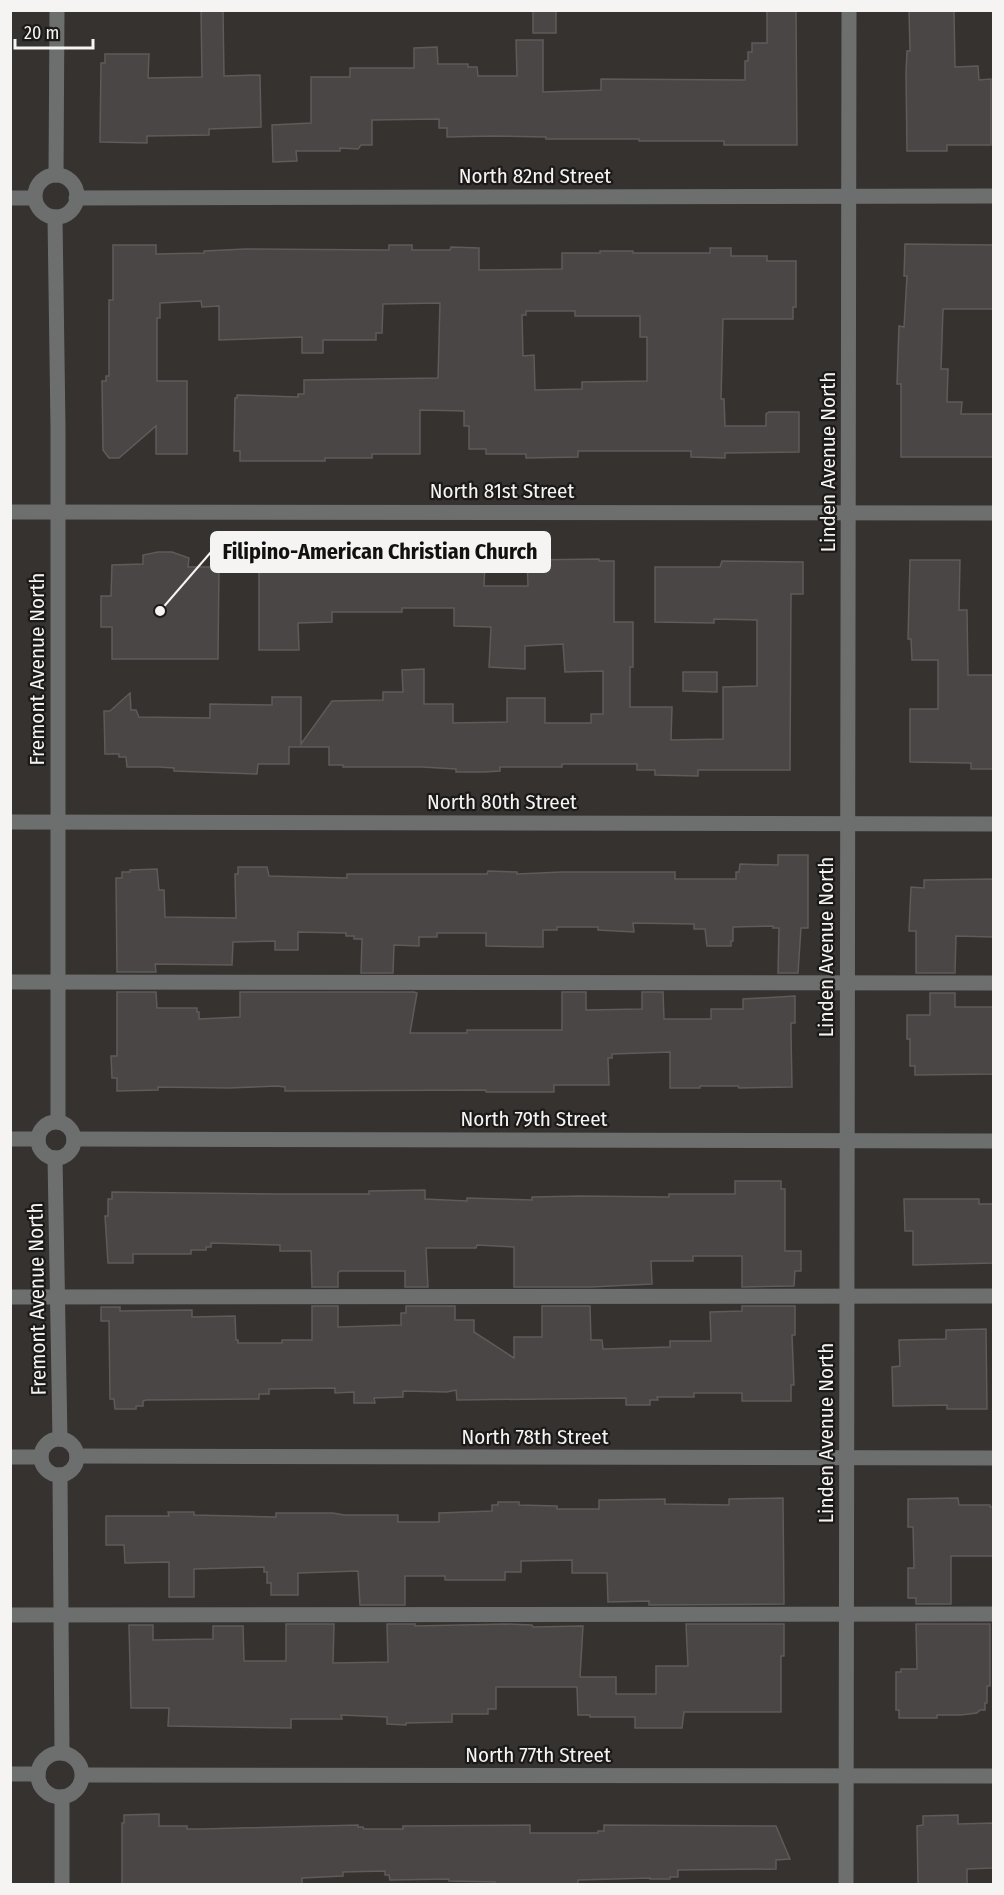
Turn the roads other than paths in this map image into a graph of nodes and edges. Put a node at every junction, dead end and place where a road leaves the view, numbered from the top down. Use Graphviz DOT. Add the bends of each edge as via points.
graph roads {
  1 [pos="57,10"];
  2 [pos="849,10"];
  3 [pos="56,175"];
  4 [pos="848,196"];
  5 [pos="993,196"];
  6 [pos="10,198"];
  7 [pos="35,198"];
  8 [pos="76,198"];
  9 [pos="55,217"];
  10 [pos="58,511"];
  11 [pos="10,512"];
  12 [pos="849,513"];
  13 [pos="993,513"];
  14 [pos="10,822"];
  15 [pos="58,822"];
  16 [pos="993,824"];
  17 [pos="847,825"];
  18 [pos="10,982"];
  19 [pos="58,982"];
  20 [pos="847,983"];
  21 [pos="993,983"];
  22 [pos="58,1122"];
  23 [pos="10,1139"];
  24 [pos="38,1139"];
  25 [pos="74,1139"];
  26 [pos="993,1141"];
  27 [pos="846,1142"];
  28 [pos="56,1158"];
  29 [pos="847,1296"];
  30 [pos="993,1296"];
  31 [pos="10,1297"];
  32 [pos="58,1297"];
  33 [pos="60,1439"];
  34 [pos="77,1456"];
  35 [pos="10,1457"];
  36 [pos="41,1457"];
  37 [pos="993,1458"];
  38 [pos="847,1460"];
  39 [pos="60,1475"];
  40 [pos="847,1614"];
  41 [pos="993,1614"];
  42 [pos="10,1615"];
  43 [pos="61,1615"];
  44 [pos="62,1753"];
  45 [pos="10,1774"];
  46 [pos="38,1774"];
  47 [pos="83,1775"];
  48 [pos="993,1776"];
  49 [pos="846,1777"];
  50 [pos="62,1797"];
  51 [pos="63,1884"];
  52 [pos="846,1884"];
  1 -- 3 [label="street"];
  2 -- 4 [label="street, Linden Avenue North"];
  3 -- 7 [label="street" via="40,182"];
  3 -- 8 [label="street" via="71,182"];
  4 -- 5 [label="street, North 82nd Street"];
  4 -- 8 [label="street, North 82nd Street"];
  4 -- 12 [label="street, Linden Avenue North"];
  6 -- 7 [label="street"];
  7 -- 9 [label="street" via="43,212"];
  8 -- 9 [label="street" via="68,213"];
  9 -- 10 [label="street, Fremont Avenue North"];
  10 -- 11 [label="street, North 81st Street"];
  10 -- 12 [label="street, North 81st Street"];
  10 -- 15 [label="street, Fremont Avenue North"];
  12 -- 13 [label="street, North 81st Street"];
  12 -- 17 [label="street, Linden Avenue North"];
  14 -- 15 [label="street, North 80th Street"];
  15 -- 17 [label="street, North 80th Street"];
  15 -- 19 [label="street, Fremont Avenue North"];
  16 -- 17 [label="street, North 80th Street"];
  17 -- 20 [label="street, Linden Avenue North"];
  18 -- 19 [label="street"];
  19 -- 20 [label="street"];
  19 -- 22 [label="street, Fremont Avenue North"];
  20 -- 21 [label="street"];
  20 -- 27 [label="street, Linden Avenue North"];
  22 -- 24 [label="street" via="40,1130"];
  22 -- 25 [label="street" via="72,1130"];
  23 -- 24 [label="street"];
  24 -- 28 [label="street" via="42,1153"];
  25 -- 27 [label="street, North 79th Street"];
  25 -- 28 [label="street" via="69,1153"];
  26 -- 27 [label="street, North 79th Street"];
  27 -- 29 [label="street, Linden Avenue North"];
  28 -- 32 [label="street, Fremont Avenue North"];
  29 -- 30 [label="street"];
  29 -- 32 [label="street"];
  29 -- 38 [label="street, Linden Avenue North"];
  31 -- 32 [label="street"];
  32 -- 33 [label="street, Fremont Avenue North"];
  33 -- 34 [label="street" via="72,1444"];
  33 -- 36 [label="street" via="48,1443"];
  34 -- 38 [label="street, North 78th Street"];
  34 -- 39 [label="street" via="70,1472"];
  35 -- 36 [label="street"];
  36 -- 39 [label="street" via="48,1471"];
  37 -- 38 [label="street, North 78th Street"];
  38 -- 40 [label="street, Linden Avenue North"];
  39 -- 43 [label="street"];
  40 -- 41 [label="street"];
  40 -- 43 [label="street"];
  40 -- 49 [label="street, Linden Avenue North"];
  42 -- 43 [label="street"];
  43 -- 44 [label="street"];
  44 -- 46 [label="street" via="45,1759"];
  44 -- 47 [label="street" via="78,1761"];
  45 -- 46 [label="street"];
  46 -- 50 [label="street" via="46,1792"];
  47 -- 49 [label="street, North 77th Street"];
  47 -- 50 [label="street" via="79,1788"];
  48 -- 49 [label="street, North 77th Street"];
  49 -- 52 [label="street, Linden Avenue North"];
  50 -- 51 [label="street"];
}
